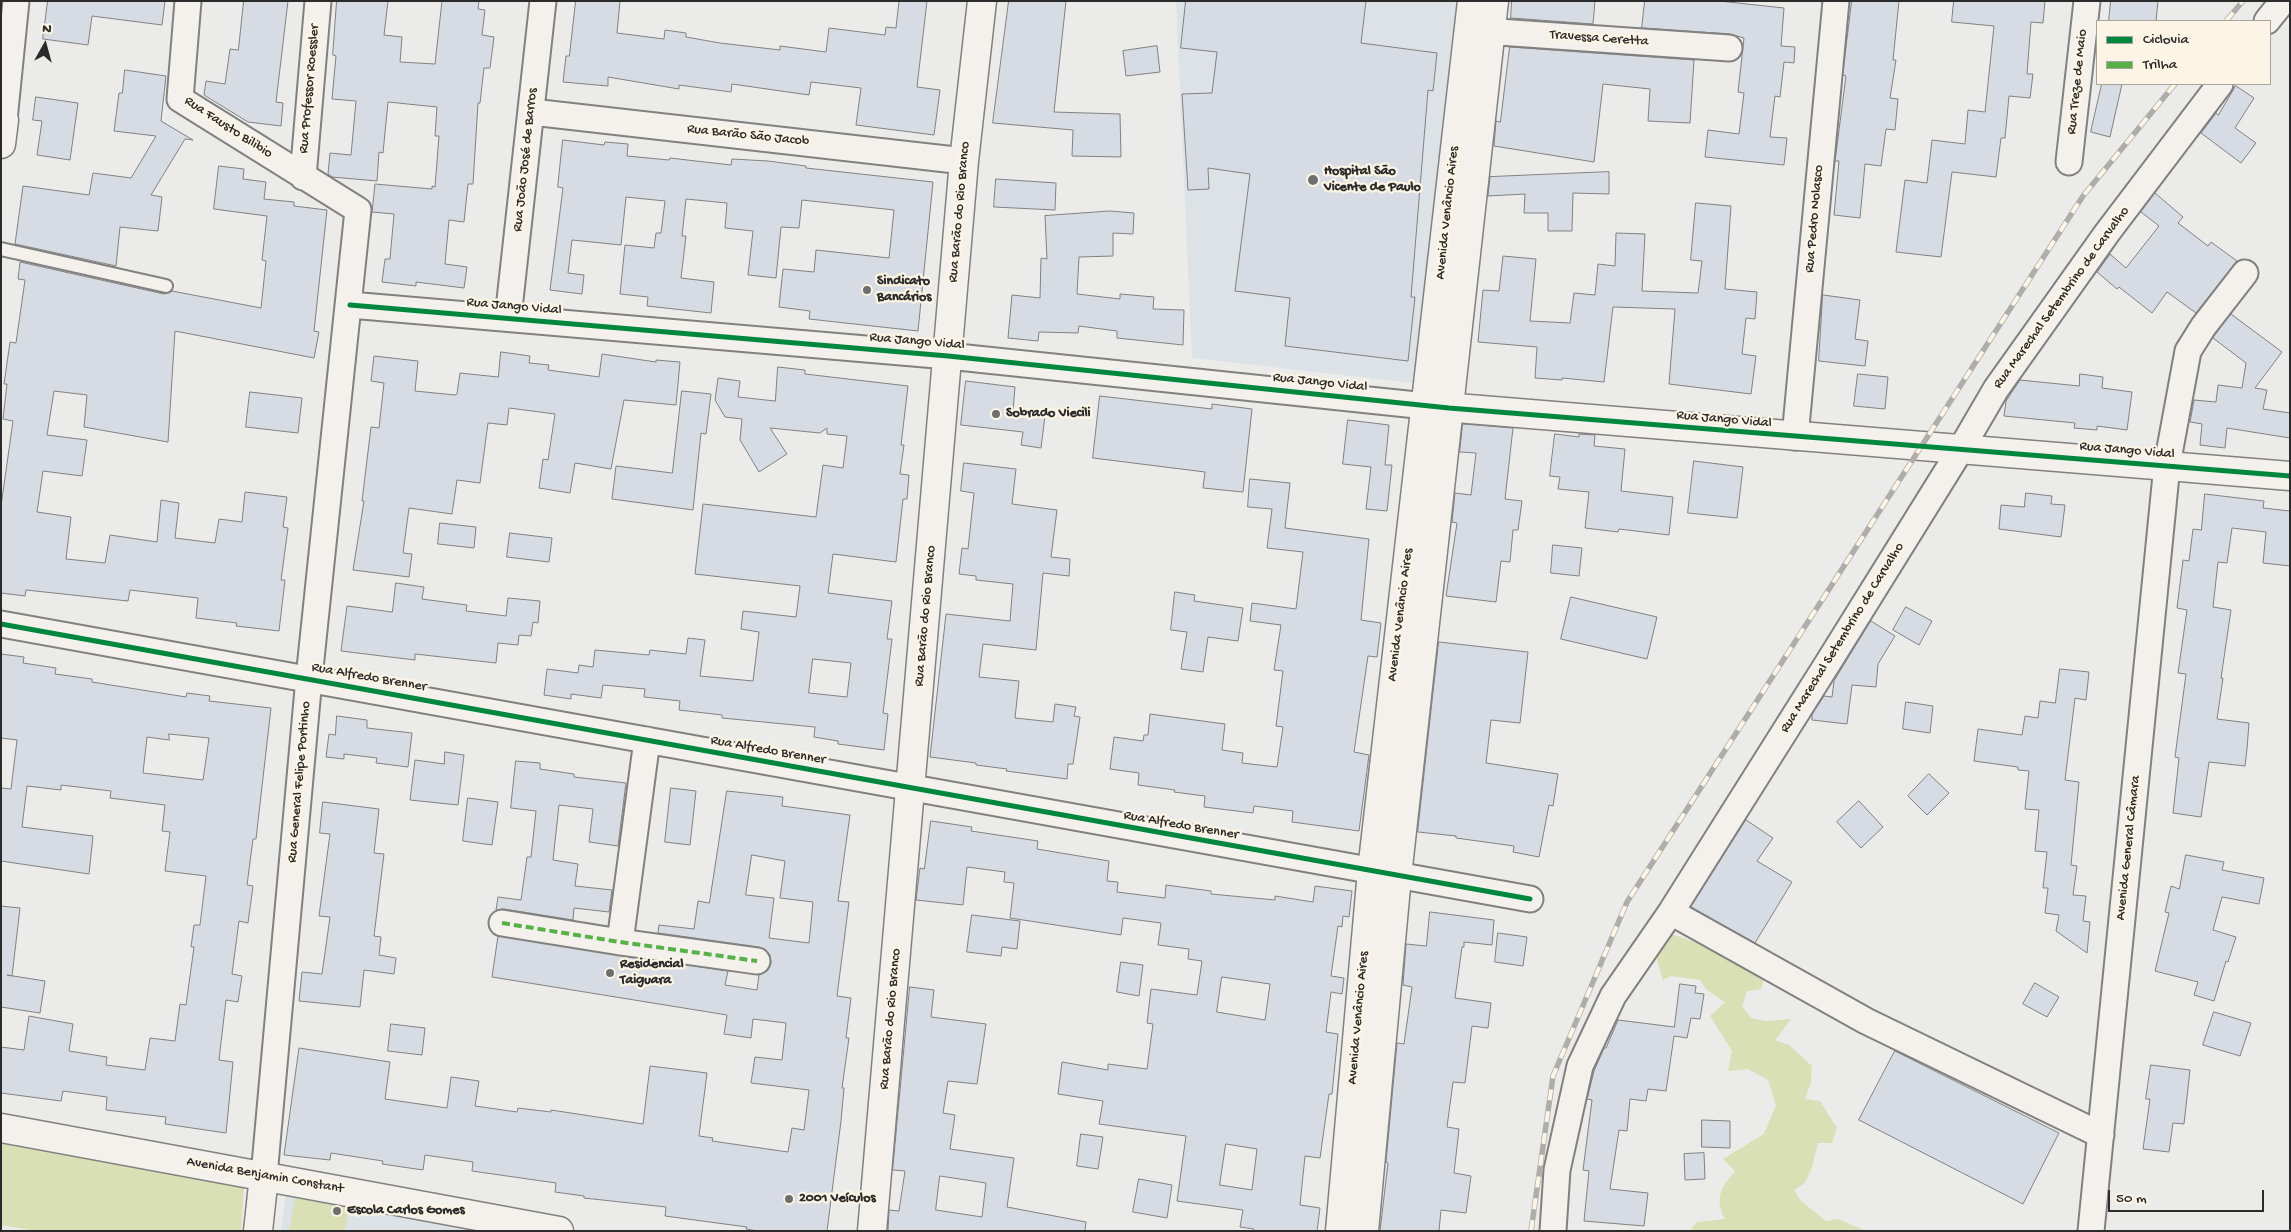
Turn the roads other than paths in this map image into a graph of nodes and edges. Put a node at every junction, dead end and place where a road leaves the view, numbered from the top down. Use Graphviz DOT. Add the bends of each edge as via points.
graph roads {
  1 [pos="16,1"];
  2 [pos="188,1"];
  3 [pos="318,1"];
  4 [pos="544,1"];
  5 [pos="982,1"];
  6 [pos="1472,1"];
  7 [pos="1494,1"];
  8 [pos="1836,1"];
  9 [pos="2087,1"];
  10 [pos="2283,1"];
  11 [pos="2268,20"];
  12 [pos="1479,31"];
  13 [pos="1729,48"];
  14 [pos="2219,85"];
  15 [pos="532,112"];
  16 [pos="2,125"];
  17 [pos="964,160"];
  18 [pos="2069,162"];
  19 [pos="303,176"];
  20 [pos="358,210"];
  21 [pos="1,249"];
  22 [pos="2245,273"];
  23 [pos="166,286"];
  24 [pos="350,305"];
  25 [pos="508,318"];
  26 [pos="948,356"];
  27 [pos="1438,407"];
  28 [pos="1795,437"];
  29 [pos="1961,449"];
  30 [pos="2167,465"];
  31 [pos="2290,476"];
  32 [pos="1,624"];
  33 [pos="309,678"];
  34 [pos="647,740"];
  35 [pos="911,789"];
  36 [pos="1385,874"];
  37 [pos="1530,899"];
  38 [pos="1671,912"];
  39 [pos="502,923"];
  40 [pos="620,942"];
  41 [pos="757,961"];
  42 [pos="1,1128"];
  43 [pos="2101,1135"];
  44 [pos="1359,1154"];
  45 [pos="264,1176"];
  46 [pos="258,1231"];
  47 [pos="559,1231"];
  48 [pos="872,1231"];
  49 [pos="1340,1231"];
  50 [pos="1364,1231"];
  51 [pos="1553,1231"];
  52 [pos="2091,1231"];
  1 -- 16 [label="street"];
  2 -- 19 [label="street, Rua Fausto Bilibio" via="180,99"];
  3 -- 19 [label="street, Rua Professor Roessler"];
  4 -- 15 [label="street, Rua João José de Barros"];
  5 -- 17 [label="street, Rua Barão do Rio Branco"];
  6 -- 12 [label="street, Avenida Venâncio Aires"];
  7 -- 12 [label="street, Avenida Venâncio Aires"];
  8 -- 28 [label="street, Rua Pedro Nolasco"];
  9 -- 18 [label="street, Rua Treze de Maio"];
  10 -- 11 [label="street"];
  12 -- 13 [label="street, Travessa Ceretta"];
  12 -- 27 [label="street, Avenida Venâncio Aires"];
  14 -- 29 [label="street, Rua Marechal Setembrino de Carvalho" via="2107,233 1996,389"];
  15 -- 17 [label="street, Rua Barão São Jacob"];
  15 -- 25 [label="street, Rua João José de Barros"];
  17 -- 26 [label="street, Rua Barão do Rio Branco"];
  19 -- 20 [label="street, Rua Fausto Bilibio"];
  20 -- 24 [label="street, Rua General Felipe Portinho"];
  21 -- 23 [label="lane"];
  22 -- 30 [label="street, Avenida General Câmara" via="2188,351"];
  24 -- 25 [label="street, Rua Jango Vidal"];
  24 -- 33 [label="street, Rua General Felipe Portinho"];
  25 -- 26 [label="street, Rua Jango Vidal"];
  26 -- 27 [label="street, Rua Jango Vidal"];
  26 -- 35 [label="street, Rua Barão do Rio Branco"];
  27 -- 28 [label="street, Rua Jango Vidal"];
  27 -- 36 [label="street, Avenida Venâncio Aires"];
  28 -- 29 [label="street, Rua Jango Vidal"];
  29 -- 30 [label="street, Rua Jango Vidal"];
  29 -- 38 [label="street, Rua Marechal Setembrino de Carvalho"];
  30 -- 31 [label="street, Rua Jango Vidal"];
  30 -- 43 [label="street, Avenida General Câmara"];
  32 -- 33 [label="street, Rua Alfredo Brenner"];
  33 -- 34 [label="street, Rua Alfredo Brenner"];
  33 -- 45 [label="street, Rua General Felipe Portinho"];
  34 -- 35 [label="street, Rua Alfredo Brenner"];
  34 -- 40 [label="street"];
  35 -- 36 [label="street, Rua Alfredo Brenner"];
  35 -- 48 [label="street, Rua Barão do Rio Branco"];
  36 -- 37 [label="street, Rua Alfredo Brenner"];
  36 -- 44 [label="street, Avenida Venâncio Aires"];
  38 -- 43 [label="street" via="1866,1021"];
  38 -- 51 [label="street, Rua Marechal Setembrino de Carvalho" via="1613,996 1580,1066 1558,1170"];
  39 -- 40 [label="street"];
  40 -- 41 [label="street"];
  42 -- 45 [label="street, Avenida Benjamin Constant"];
  43 -- 52 [label="street, Avenida General Câmara"];
  44 -- 49 [label="street, Avenida Venâncio Aires"];
  44 -- 50 [label="street, Avenida Venâncio Aires"];
  45 -- 46 [label="street"];
  45 -- 47 [label="street, Avenida Benjamin Constant"];
}
